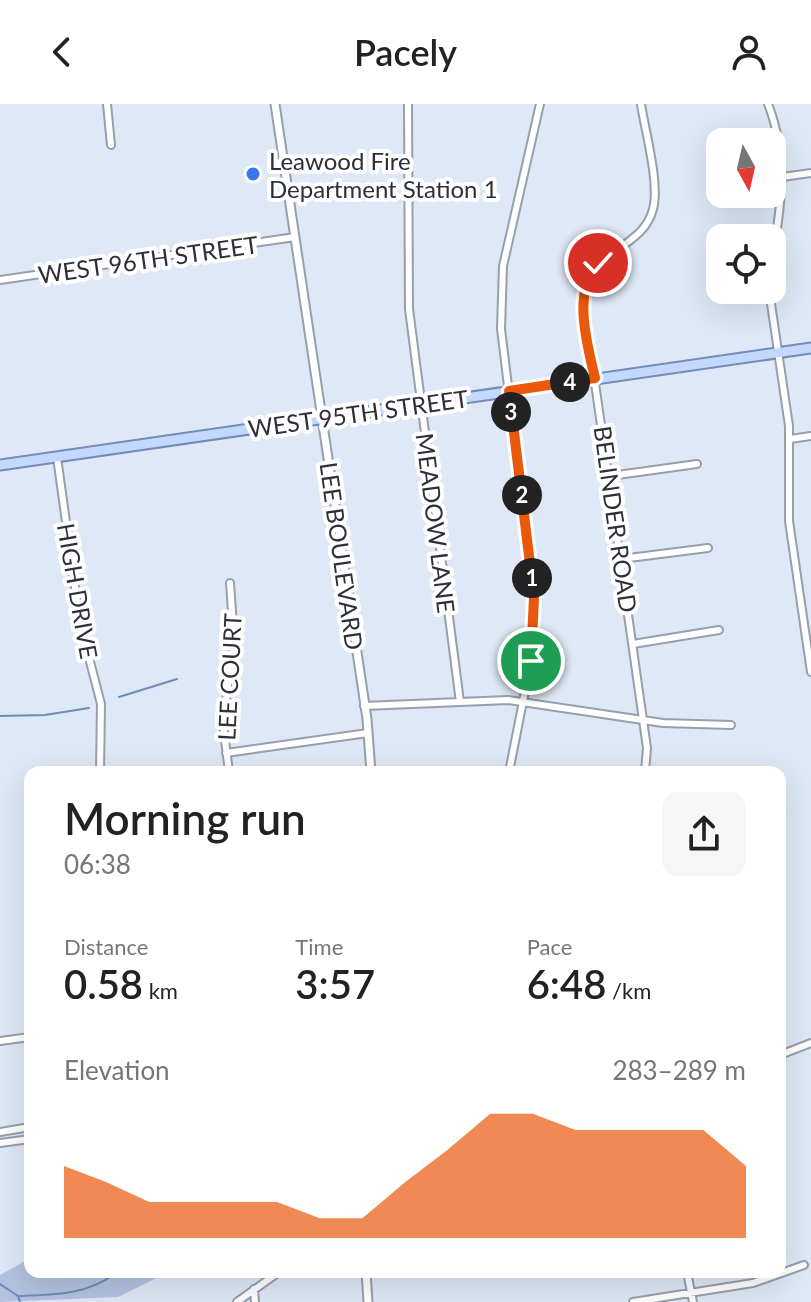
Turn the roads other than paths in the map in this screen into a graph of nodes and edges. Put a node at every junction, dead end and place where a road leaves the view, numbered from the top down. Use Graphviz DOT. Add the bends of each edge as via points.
graph roads {
  1 [pos="107,104"];
  2 [pos="275,104"];
  3 [pos="408,104"];
  4 [pos="540,104"];
  5 [pos="641,104"];
  6 [pos="768,104"];
  7 [pos="775,128"];
  8 [pos="111,145"];
  9 [pos="811,173"];
  10 [pos="786,176"];
  11 [pos="295,237"];
  12 [pos="0,280"];
  13 [pos="771,304"];
  14 [pos="811,348"];
  15 [pos="778,353"];
  16 [pos="595,378"];
  17 [pos="509,391"];
  18 [pos="421,404"];
  19 [pos="322,418"];
  20 [pos="811,436"];
  21 [pos="790,439"];
  22 [pos="57,457"];
  23 [pos="697,464"];
  24 [pos="0,465"];
  25 [pos="610,476"];
  26 [pos="708,548"];
  27 [pos="621,559"];
  28 [pos="230,583"];
  29 [pos="719,630"];
  30 [pos="633,644"];
  31 [pos="811,672"];
  32 [pos="523,701"];
  33 [pos="460,702"];
  34 [pos="364,706"];
  35 [pos="643,721"];
  36 [pos="731,725"];
  37 [pos="368,733"];
  38 [pos="226,753"];
  39 [pos="100,766"];
  40 [pos="228,766"];
  41 [pos="371,766"];
  42 [pos="510,766"];
  43 [pos="645,766"];
  44 [pos="24,1038"];
  45 [pos="0,1041"];
  46 [pos="811,1043"];
  47 [pos="786,1053"];
  48 [pos="24,1128"];
  49 [pos="0,1132"];
  50 [pos="24,1140"];
  51 [pos="0,1143"];
  52 [pos="804,1265"];
  53 [pos="786,1271"];
  54 [pos="270,1278"];
  55 [pos="366,1278"];
  56 [pos="688,1278"];
  57 [pos="767,1278"];
  58 [pos="254,1289"];
  59 [pos="692,1293"];
  60 [pos="237,1302"];
  61 [pos="255,1302"];
  62 [pos="368,1302"];
  63 [pos="633,1302"];
  64 [pos="693,1302"];
  1 -- 8 [label="street"];
  2 -- 11 [label="street, LEE BOULEVARD"];
  3 -- 18 [label="street, MEADOW LANE" via="408,292"];
  4 -- 17 [label="street" via="500,291"];
  5 -- 16 [label="street, BELINDER ROAD" via="654,204 647,224 598,263 584,284"];
  6 -- 7 [label="street"];
  9 -- 10 [label="street"];
  11 -- 12 [label="street, WEST 96TH STREET"];
  11 -- 19 [label="street, LEE BOULEVARD"];
  13 -- 15 [label="street"];
  14 -- 15 [label="main road, WEST 95TH STREET"];
  15 -- 16 [label="main road, WEST 95TH STREET"];
  15 -- 21 [label="street"];
  16 -- 17 [label="main road, WEST 95TH STREET"];
  16 -- 25 [label="street, BELINDER ROAD"];
  17 -- 18 [label="main road, WEST 95TH STREET"];
  17 -- 32 [label="street" via="536,614"];
  18 -- 19 [label="main road, WEST 95TH STREET"];
  18 -- 33 [label="street, MEADOW LANE"];
  19 -- 22 [label="main road, WEST 95TH STREET"];
  19 -- 34 [label="street, LEE BOULEVARD"];
  20 -- 21 [label="street"];
  21 -- 31 [label="street" via="789,521"];
  22 -- 24 [label="main road, WEST 95TH STREET"];
  22 -- 39 [label="street, HIGH DRIVE" via="80,623 101,704"];
  23 -- 25 [label="street"];
  25 -- 27 [label="street, BELINDER ROAD"];
  26 -- 27 [label="street"];
  27 -- 30 [label="street, BELINDER ROAD"];
  28 -- 38 [label="street, LEE COURT" via="234,640 224,700"];
  29 -- 30 [label="street"];
  30 -- 35 [label="street, BELINDER ROAD"];
  32 -- 33 [label="street"];
  32 -- 35 [label="street"];
  32 -- 42 [label="street"];
  33 -- 34 [label="street"];
  34 -- 37 [label="street, LEE BOULEVARD"];
  35 -- 36 [label="street"];
  35 -- 43 [label="street, BELINDER ROAD"];
  37 -- 38 [label="street"];
  37 -- 41 [label="street, LEE BOULEVARD"];
  38 -- 40 [label="street, LEE COURT"];
  44 -- 45 [label="street"];
  46 -- 47 [label="street"];
  48 -- 49 [label="street"];
  50 -- 51 [label="street"];
  52 -- 53 [label="street"];
  54 -- 58 [label="street"];
  55 -- 62 [label="street"];
  56 -- 59 [label="street"];
  57 -- 59 [label="street"];
  58 -- 60 [label="street"];
  58 -- 61 [label="street"];
  59 -- 63 [label="street"];
  59 -- 64 [label="street"];
}
